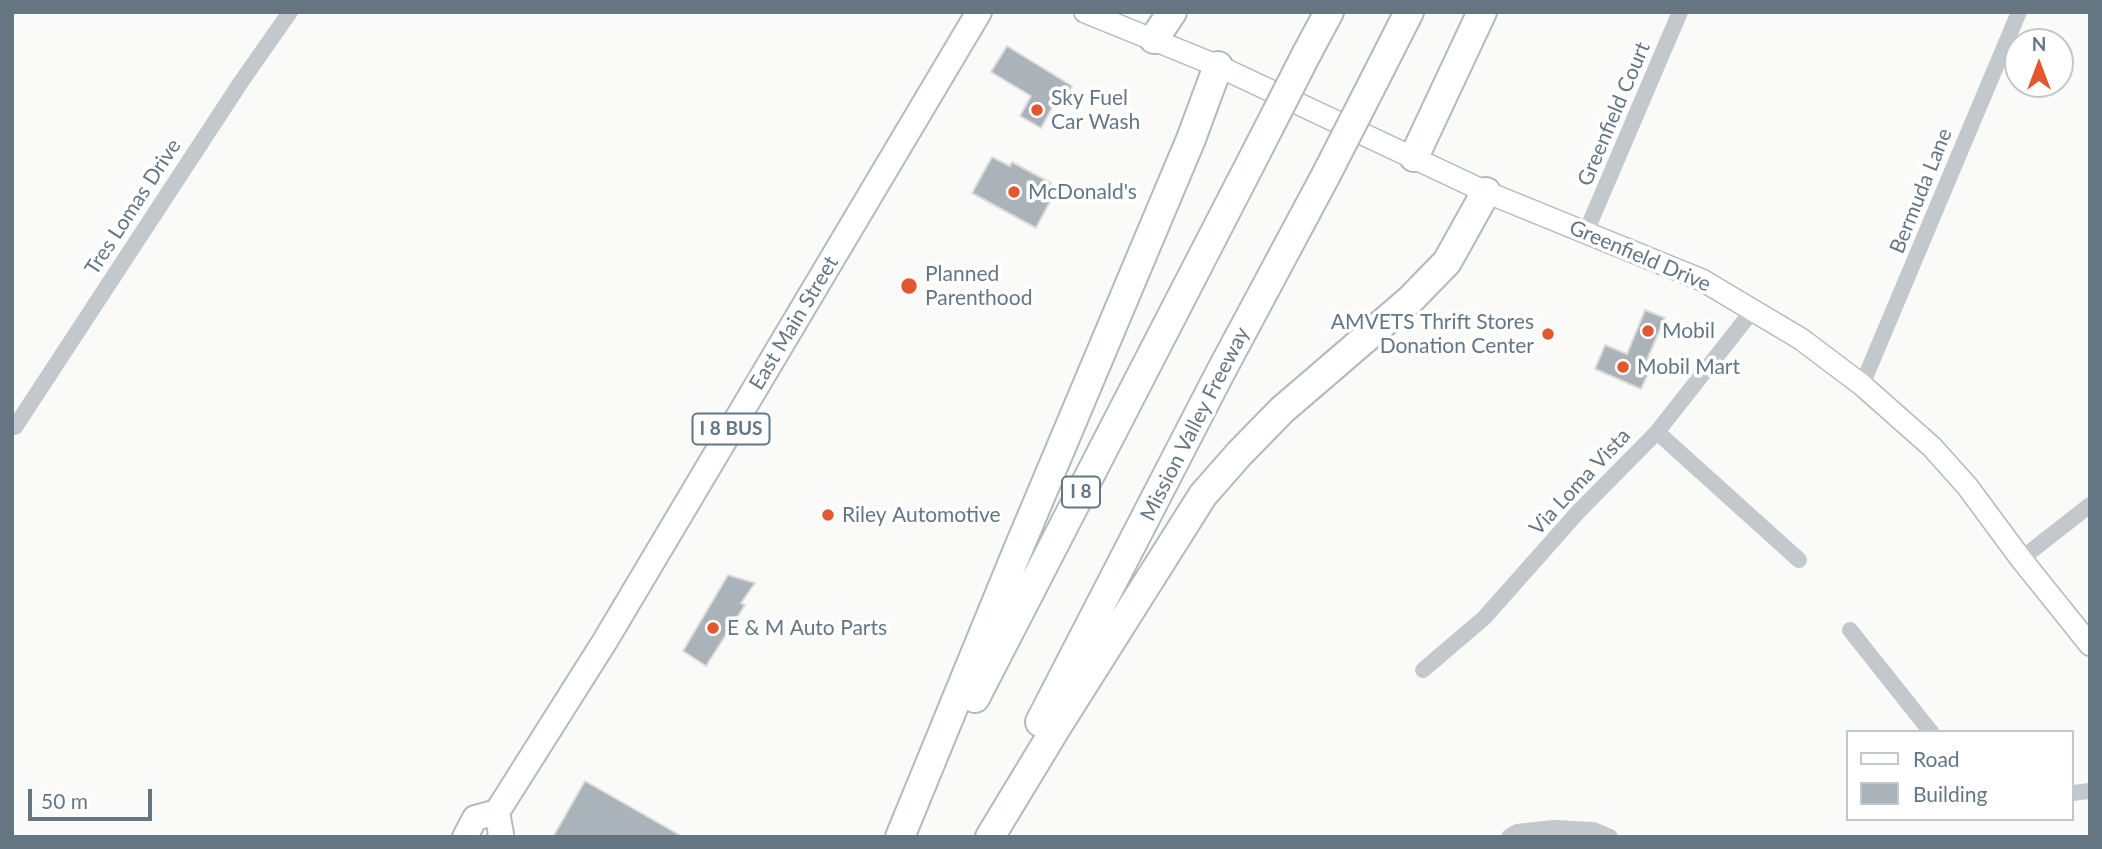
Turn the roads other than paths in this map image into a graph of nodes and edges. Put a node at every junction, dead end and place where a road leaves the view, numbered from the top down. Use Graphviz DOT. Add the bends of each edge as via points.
graph roads {
  1 [pos="290,12"];
  2 [pos="978,12"];
  3 [pos="1086,12"];
  4 [pos="1172,12"];
  5 [pos="1329,12"];
  6 [pos="1409,12"];
  7 [pos="1482,12"];
  8 [pos="1680,12"];
  9 [pos="2019,12"];
  10 [pos="1154,39"];
  11 [pos="1217,66"];
  12 [pos="1414,157"];
  13 [pos="1486,192"];
  14 [pos="1586,232"];
  15 [pos="1753,310"];
  16 [pos="1863,385"];
  17 [pos="15,427"];
  18 [pos="1657,432"];
  19 [pos="2090,505"];
  20 [pos="2021,559"];
  21 [pos="1799,560"];
  22 [pos="1850,630"];
  23 [pos="2090,645"];
  24 [pos="1423,670"];
  25 [pos="1929,730"];
  26 [pos="497,812"];
  27 [pos="465,837"];
  28 [pos="500,837"];
  29 [pos="902,837"];
  30 [pos="982,837"];
  31 [pos="990,837"];
  32 [pos="1509,837"];
  33 [pos="1610,837"];
  1 -- 17 [label="street, Tres Lomas Drive"];
  2 -- 26 [label="main road, East Main Street / I 8 BUS" via="605,641"];
  3 -- 10 [label="main road, Greenfield Drive"];
  4 -- 10 [label="highway"];
  5 -- 29 [label="highway, I 8, bridge"];
  6 -- 30 [label="highway, Mission Valley Freeway, bridge"];
  7 -- 12 [label="highway"];
  8 -- 14 [label="street, Greenfield Court"];
  9 -- 16 [label="street, Bermuda Lane"];
  10 -- 11 [label="main road, Greenfield Drive"];
  11 -- 12 [label="main road, Greenfield Drive"];
  11 -- 29 [label="highway" via="1191,139"];
  12 -- 13 [label="main road, Greenfield Drive"];
  13 -- 14 [label="main road, Greenfield Drive"];
  13 -- 31 [label="highway" via="1447,262 1410,300 1282,410 1203,495"];
  14 -- 15 [label="main road, Greenfield Drive" via="1702,281"];
  15 -- 16 [label="main road, Greenfield Drive"];
  15 -- 18 [label="street, Via Loma Vista"];
  16 -- 20 [label="main road, Greenfield Drive" via="1932,447"];
  18 -- 21 [label="street"];
  18 -- 24 [label="street, Via Loma Vista" via="1484,618"];
  19 -- 20 [label="street"];
  20 -- 23 [label="main road, Greenfield Drive"];
  22 -- 25 [label="street"];
  26 -- 27 [label="main road, East Main Street / I 8 BUS" via="475,818"];
  26 -- 28 [label="main road"];
  32 -- 33 [label="street" via="1554,828 1593,830"];
}
